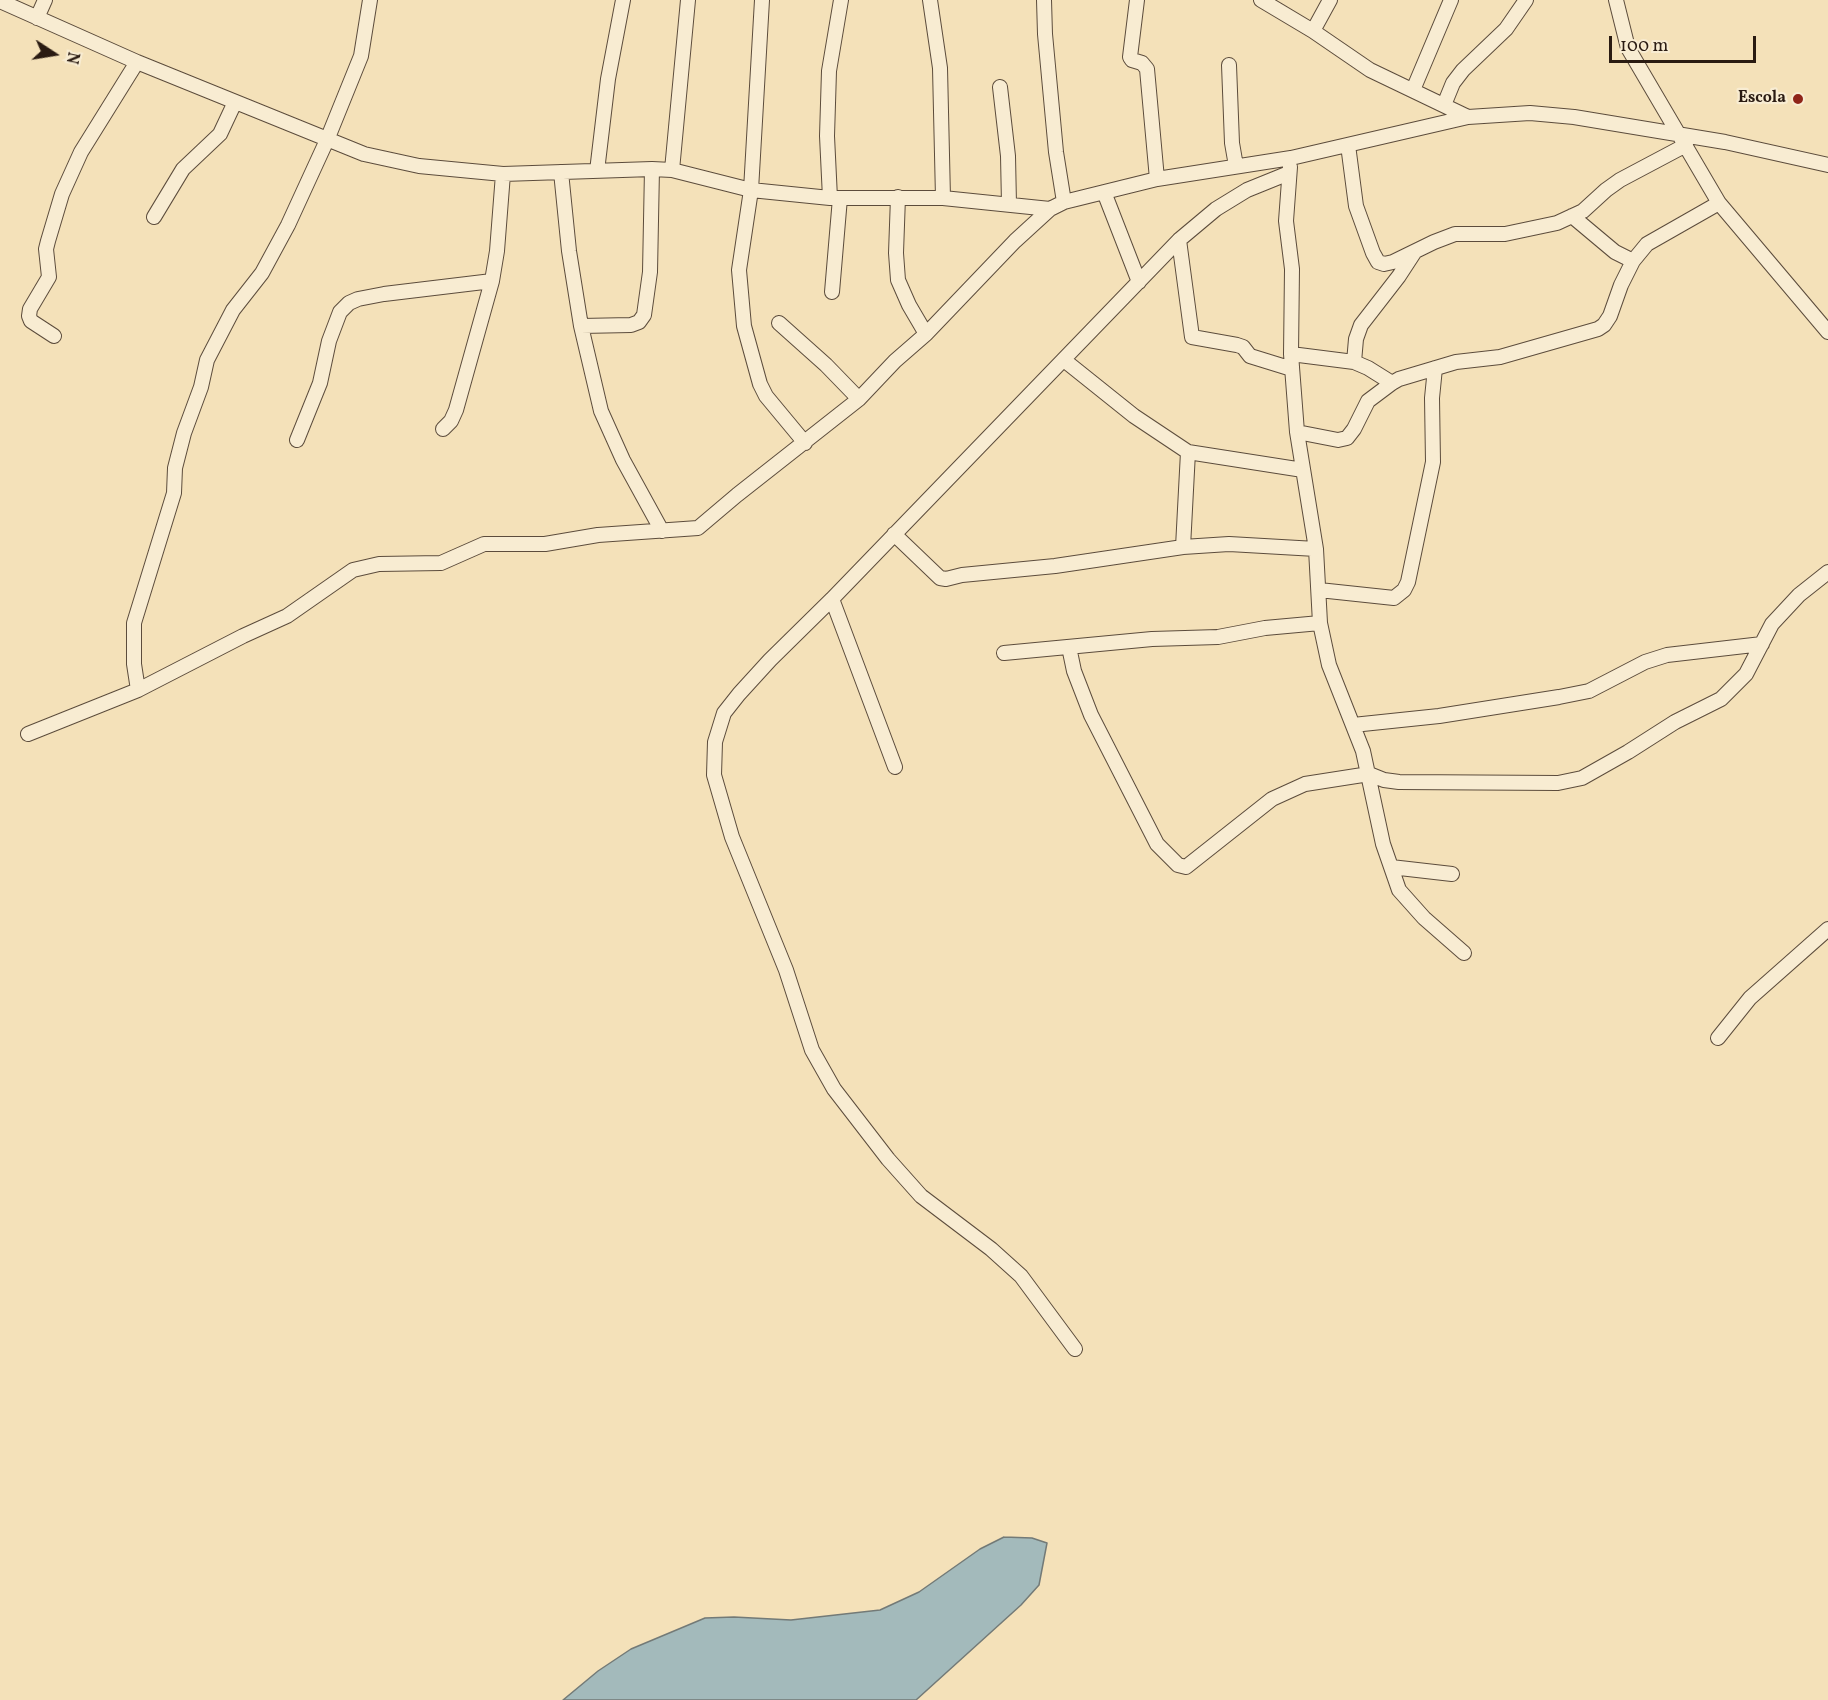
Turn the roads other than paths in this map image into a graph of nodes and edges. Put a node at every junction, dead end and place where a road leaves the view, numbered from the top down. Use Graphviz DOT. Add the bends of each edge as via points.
graph roads {
  1 [pos="45,0"];
  2 [pos="370,0"];
  3 [pos="623,0"];
  4 [pos="688,0"];
  5 [pos="762,0"];
  6 [pos="841,0"];
  7 [pos="930,0"];
  8 [pos="1044,0"];
  9 [pos="1137,0"];
  10 [pos="1261,0"];
  11 [pos="1330,0"];
  12 [pos="1451,0"];
  13 [pos="1526,0"];
  14 [pos="1616,0"];
  15 [pos="0,1"];
  16 [pos="37,18"];
  17 [pos="1313,31"];
  18 [pos="137,62"];
  19 [pos="1229,65"];
  20 [pos="1000,87"];
  21 [pos="1413,90"];
  22 [pos="235,102"];
  23 [pos="1444,105"];
  24 [pos="1468,117"];
  25 [pos="1682,139"];
  26 [pos="327,140"];
  27 [pos="1348,144"];
  28 [pos="1291,158"];
  29 [pos="1828,165"];
  30 [pos="1236,166"];
  31 [pos="652,169"];
  32 [pos="672,170"];
  33 [pos="597,171"];
  34 [pos="561,172"];
  35 [pos="1289,173"];
  36 [pos="503,174"];
  37 [pos="1157,179"];
  38 [pos="751,190"];
  39 [pos="1104,192"];
  40 [pos="898,197"];
  41 [pos="835,198"];
  42 [pos="943,198"];
  43 [pos="1064,202"];
  44 [pos="1719,203"];
  45 [pos="1009,204"];
  46 [pos="1050,209"];
  47 [pos="1572,216"];
  48 [pos="154,217"];
  49 [pos="1179,240"];
  50 [pos="1415,251"];
  51 [pos="1633,261"];
  52 [pos="492,281"];
  53 [pos="1139,282"];
  54 [pos="832,292"];
  55 [pos="779,323"];
  56 [pos="581,326"];
  57 [pos="1828,332"];
  58 [pos="926,334"];
  59 [pos="54,336"];
  60 [pos="1291,354"];
  61 [pos="1064,360"];
  62 [pos="1354,362"];
  63 [pos="1435,368"];
  64 [pos="1292,369"];
  65 [pos="1392,383"];
  66 [pos="859,399"];
  67 [pos="442,429"];
  68 [pos="1297,432"];
  69 [pos="297,440"];
  70 [pos="805,443"];
  71 [pos="1188,452"];
  72 [pos="1303,470"];
  73 [pos="662,531"];
  74 [pos="894,534"];
  75 [pos="1184,547"];
  76 [pos="1316,549"];
  77 [pos="1828,572"];
  78 [pos="1318,590"];
  79 [pos="832,599"];
  80 [pos="1320,623"];
  81 [pos="1762,644"];
  82 [pos="1069,647"];
  83 [pos="1004,652"];
  84 [pos="138,690"];
  85 [pos="1353,725"];
  86 [pos="28,734"];
  87 [pos="895,767"];
  88 [pos="1369,774"];
  89 [pos="1391,867"];
  90 [pos="1452,874"];
  91 [pos="1828,929"];
  92 [pos="1464,954"];
  93 [pos="1718,1038"];
  94 [pos="1076,1350"];
  1 -- 16 [label="street"];
  2 -- 26 [label="street" via="361,56"];
  3 -- 33 [label="street"];
  4 -- 32 [label="street"];
  5 -- 38 [label="street"];
  6 -- 41 [label="street" via="829,71 827,136"];
  7 -- 42 [label="street" via="940,68"];
  8 -- 43 [label="street" via="1056,152"];
  9 -- 37 [label="street" via="1130,57 1147,69"];
  10 -- 17 [label="street"];
  11 -- 17 [label="street"];
  12 -- 21 [label="street"];
  13 -- 23 [label="street" via="1506,29 1463,70"];
  14 -- 25 [label="street" via="1628,48"];
  15 -- 16 [label="street"];
  16 -- 18 [label="street"];
  17 -- 21 [label="street" via="1370,70"];
  18 -- 22 [label="street"];
  18 -- 59 [label="street" via="81,152 62,194 46,249 49,277 29,316"];
  19 -- 30 [label="street"];
  20 -- 45 [label="street"];
  21 -- 23 [label="street"];
  22 -- 26 [label="street"];
  22 -- 48 [label="street" via="220,134 183,169"];
  23 -- 24 [label="street"];
  24 -- 25 [label="street" via="1530,113 1574,117"];
  24 -- 27 [label="street"];
  25 -- 29 [label="street" via="1725,142"];
  25 -- 44 [label="street"];
  25 -- 47 [label="street"];
  26 -- 36 [label="street" via="364,154 419,166"];
  26 -- 84 [label="street" via="262,273 233,310 207,360 175,468 174,493 134,623"];
  27 -- 28 [label="street"];
  27 -- 50 [label="street" via="1356,206 1378,262 1393,262"];
  28 -- 30 [label="street"];
  28 -- 35 [label="street"];
  30 -- 37 [label="street"];
  31 -- 32 [label="street"];
  31 -- 33 [label="street"];
  31 -- 56 [label="street" via="650,272 644,315 631,325"];
  32 -- 38 [label="street"];
  33 -- 34 [label="street"];
  34 -- 36 [label="street"];
  34 -- 56 [label="street"];
  35 -- 49 [label="street" via="1216,208"];
  35 -- 60 [label="street" via="1286,221 1292,269"];
  36 -- 52 [label="street"];
  37 -- 39 [label="street"];
  38 -- 41 [label="street"];
  38 -- 70 [label="street" via="739,270 744,326 763,390"];
  39 -- 43 [label="street"];
  39 -- 53 [label="street"];
  40 -- 41 [label="street"];
  40 -- 42 [label="street"];
  40 -- 58 [label="street" via="898,280"];
  41 -- 54 [label="street"];
  42 -- 45 [label="street"];
  43 -- 46 [label="street"];
  44 -- 51 [label="street" via="1647,244"];
  44 -- 57 [label="street"];
  45 -- 46 [label="street"];
  46 -- 58 [label="street"];
  47 -- 50 [label="street" via="1505,234 1455,234"];
  47 -- 51 [label="street" via="1615,252"];
  49 -- 53 [label="street"];
  49 -- 64 [label="street" via="1192,337 1237,345 1250,356"];
  50 -- 62 [label="street" via="1361,325"];
  51 -- 63 [label="street" via="1610,316 1598,329 1500,357"];
  52 -- 67 [label="street" via="456,410"];
  52 -- 69 [label="street" via="384,294 349,303 340,312 320,383"];
  53 -- 61 [label="street"];
  55 -- 66 [label="street"];
  56 -- 73 [label="street" via="601,411"];
  58 -- 66 [label="street"];
  60 -- 62 [label="street"];
  60 -- 64 [label="street"];
  61 -- 71 [label="street" via="1134,416"];
  61 -- 74 [label="street"];
  62 -- 65 [label="street"];
  63 -- 65 [label="street"];
  63 -- 78 [label="street" via="1433,462 1404,590 1394,598"];
  64 -- 68 [label="street"];
  65 -- 68 [label="street" via="1368,401 1347,438 1338,440"];
  66 -- 70 [label="street"];
  68 -- 72 [label="street"];
  70 -- 73 [label="street" via="703,525 692,530"];
  71 -- 72 [label="street"];
  71 -- 75 [label="street"];
  72 -- 76 [label="street"];
  73 -- 84 [label="street" via="598,535 545,544 484,544 441,563 379,564 353,570 287,616"];
  74 -- 75 [label="street" via="940,578 946,579"];
  74 -- 79 [label="street"];
  75 -- 76 [label="street" via="1229,544"];
  76 -- 78 [label="street"];
  77 -- 81 [label="street" via="1772,624"];
  78 -- 80 [label="street"];
  79 -- 87 [label="street"];
  79 -- 94 [label="street" via="770,660 724,713 714,742 714,775 732,837 786,970 812,1050 834,1089 921,1196 1021,1275"];
  80 -- 82 [label="street" via="1218,637"];
  80 -- 85 [label="street" via="1329,665"];
  81 -- 85 [label="street" via="1667,656 1589,691 1559,698"];
  81 -- 88 [label="street" via="1746,674 1721,699 1674,722 1582,778 1558,783 1399,782"];
  82 -- 83 [label="street"];
  82 -- 88 [label="street" via="1091,715 1157,843 1178,865 1186,867 1272,799 1305,784"];
  84 -- 86 [label="street"];
  85 -- 88 [label="street"];
  88 -- 89 [label="street"];
  89 -- 90 [label="street"];
  89 -- 92 [label="street" via="1406,899"];
  91 -- 93 [label="street" via="1750,998"];
}
